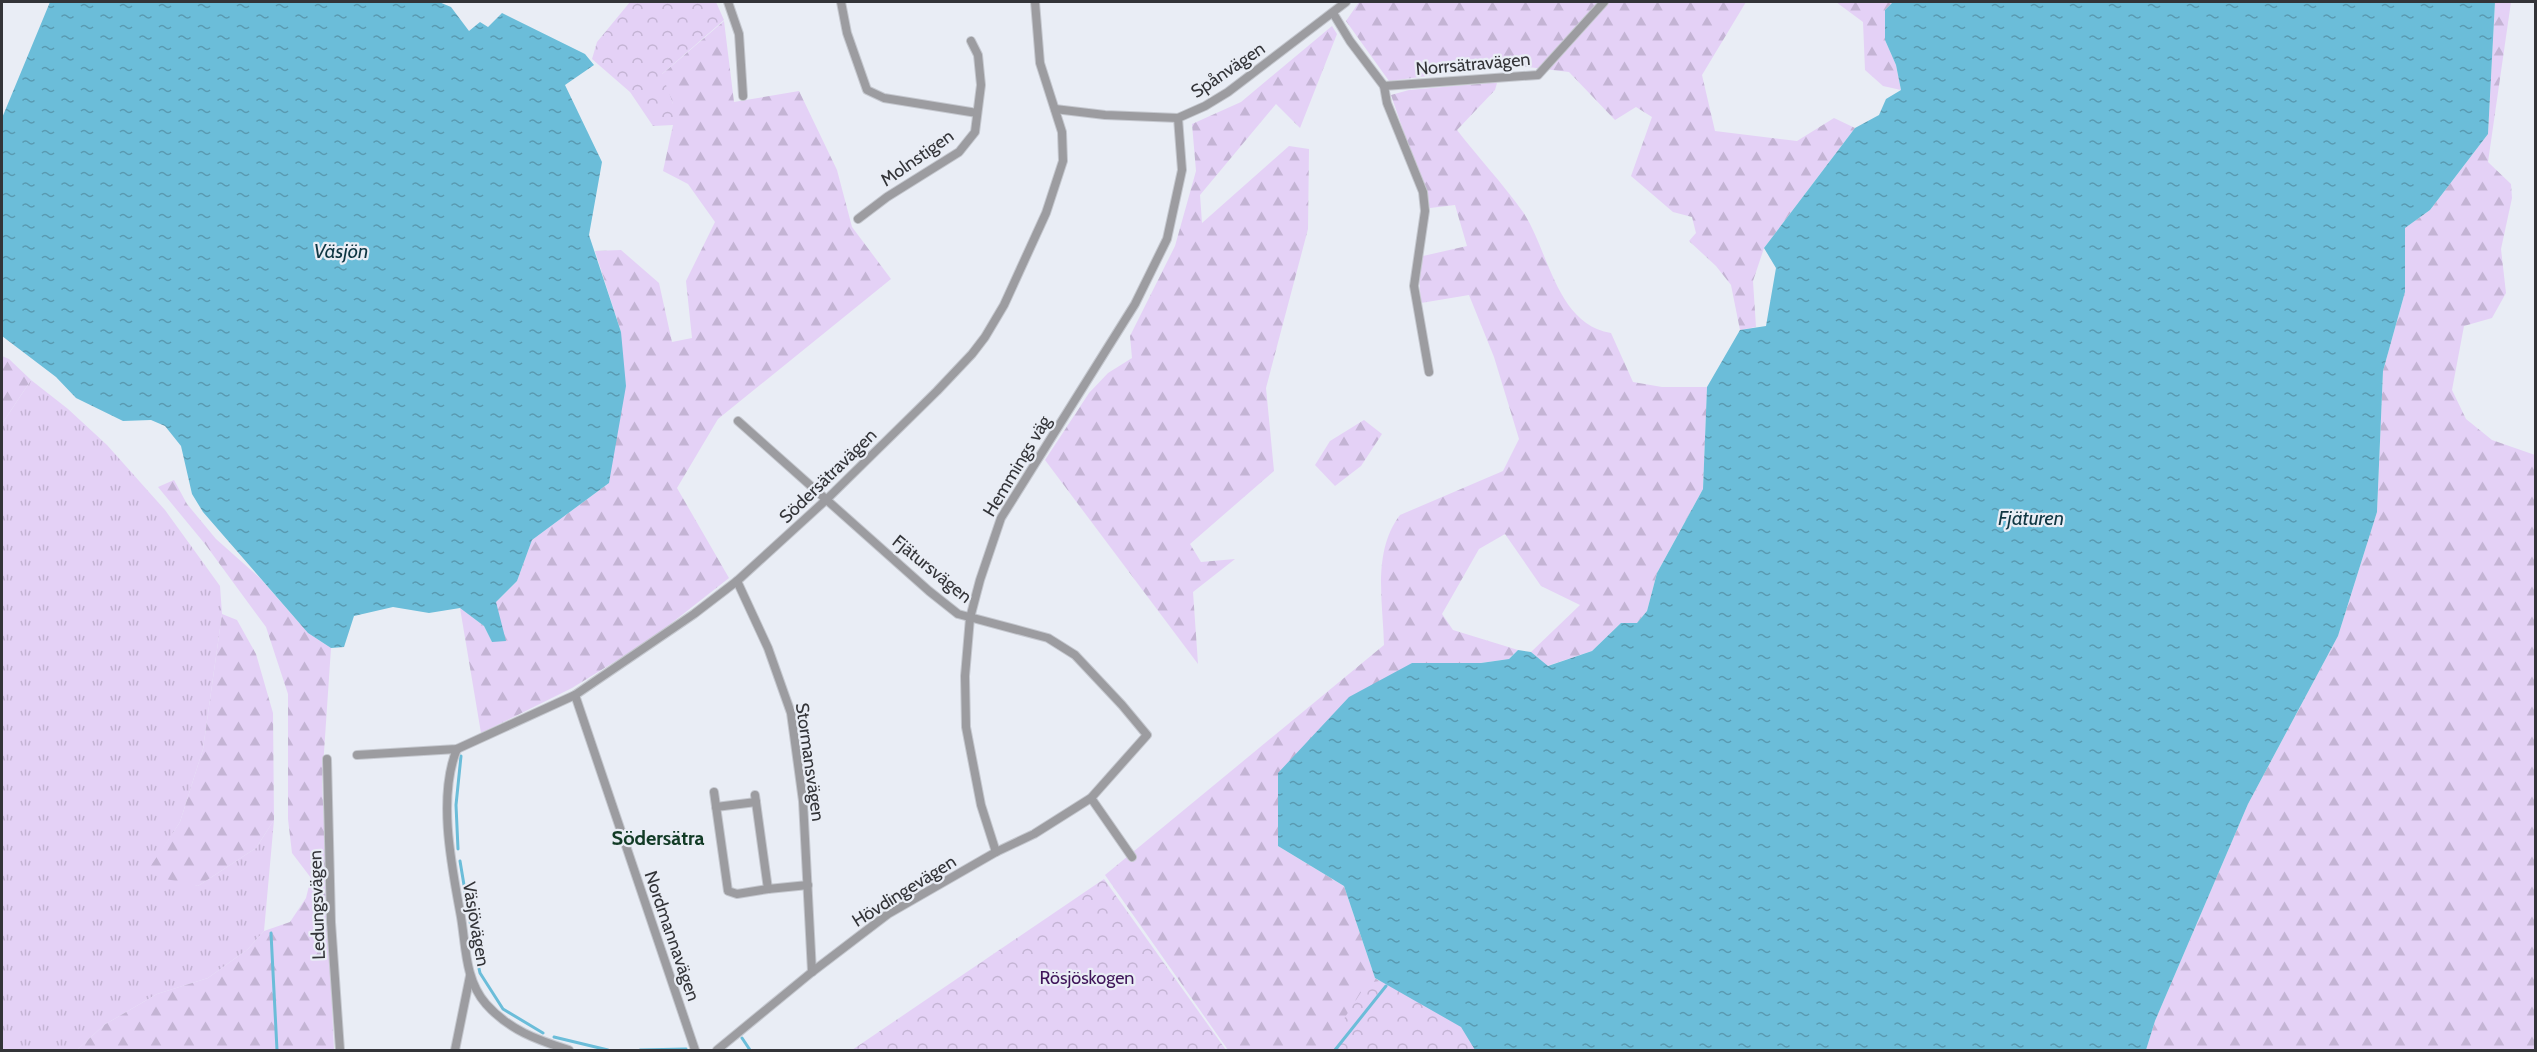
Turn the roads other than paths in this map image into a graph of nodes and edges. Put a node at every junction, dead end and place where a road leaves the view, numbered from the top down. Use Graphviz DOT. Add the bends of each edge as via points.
graph roads {
  1 [pos="728,2"];
  2 [pos="841,2"];
  3 [pos="1035,2"];
  4 [pos="1346,2"];
  5 [pos="1604,2"];
  6 [pos="1333,12"];
  7 [pos="971,41"];
  8 [pos="1383,86"];
  9 [pos="743,96"];
  10 [pos="1055,109"];
  11 [pos="977,112"];
  12 [pos="1178,118"];
  13 [pos="858,219"];
  14 [pos="1429,372"];
  15 [pos="738,421"];
  16 [pos="827,498"];
  17 [pos="737,581"];
  18 [pos="970,618"];
  19 [pos="575,695"];
  20 [pos="1147,735"];
  21 [pos="457,749"];
  22 [pos="357,755"];
  23 [pos="327,759"];
  24 [pos="714,792"];
  25 [pos="1090,798"];
  26 [pos="716,807"];
  27 [pos="996,852"];
  28 [pos="1132,857"];
  29 [pos="808,885"];
  30 [pos="768,889"];
  31 [pos="812,972"];
  32 [pos="470,976"];
  33 [pos="340,1050"];
  34 [pos="454,1050"];
  35 [pos="569,1050"];
  36 [pos="695,1050"];
  37 [pos="717,1050"];
  1 -- 9 [label="street" via="739,34"];
  2 -- 11 [label="street, Molnstigen" via="847,33 867,90 884,98"];
  3 -- 10 [label="street, Södersätravägen" via="1040,63"];
  4 -- 6 [label="street"];
  5 -- 8 [label="street, Norrsätravägen" via="1538,75"];
  6 -- 8 [label="street"];
  6 -- 12 [label="street, Spånvägen" via="1228,92"];
  7 -- 11 [label="street, Molnstigen" via="978,55 981,85"];
  8 -- 14 [label="street" via="1423,192 1425,211 1414,286"];
  10 -- 12 [label="street, Spånvägen"];
  10 -- 16 [label="street, Södersätravägen" via="1062,132 1060,175 1004,304 985,337"];
  11 -- 13 [label="street, Molnstigen" via="975,132 959,152"];
  12 -- 18 [label="street, Hemmings väg" via="1182,170 1167,238 1135,304 1001,518"];
  15 -- 16 [label="street, Fjätursvägen"];
  16 -- 17 [label="street, Södersätravägen"];
  16 -- 18 [label="street, Fjätursvägen" via="929,591 958,614"];
  17 -- 19 [label="street, Södersätravägen"];
  17 -- 29 [label="street, Stormansvägen" via="768,648 791,713 804,801"];
  18 -- 20 [label="street, Fjätursvägen" via="1048,638 1075,655"];
  18 -- 27 [label="street, Hemmings väg" via="966,727 981,805"];
  19 -- 21 [label="street, Södersätravägen"];
  19 -- 36 [label="street, Nordmannavägen"];
  20 -- 25 [label="street, Hövdingevägen"];
  21 -- 22 [label="street, Södersätravägen"];
  21 -- 32 [label="street, Väsjövägen" via="450,772 449,858"];
  23 -- 33 [label="street, Ledungsvägen" via="331,922"];
  24 -- 26 [label="street"];
  25 -- 27 [label="street, Hövdingevägen" via="1034,834"];
  25 -- 28 [label="street"];
  26 -- 30 [label="street" via="728,891 737,894"];
  26 -- 30 [label="street" via="756,798"];
  27 -- 31 [label="street, Hövdingevägen" via="888,914"];
  29 -- 30 [label="street"];
  29 -- 31 [label="street, Stormansvägen"];
  31 -- 37 [label="street, Hövdingevägen"];
  32 -- 34 [label="street"];
  32 -- 35 [label="street, Väsjövägen" via="486,1004 507,1023 530,1038"];
}
